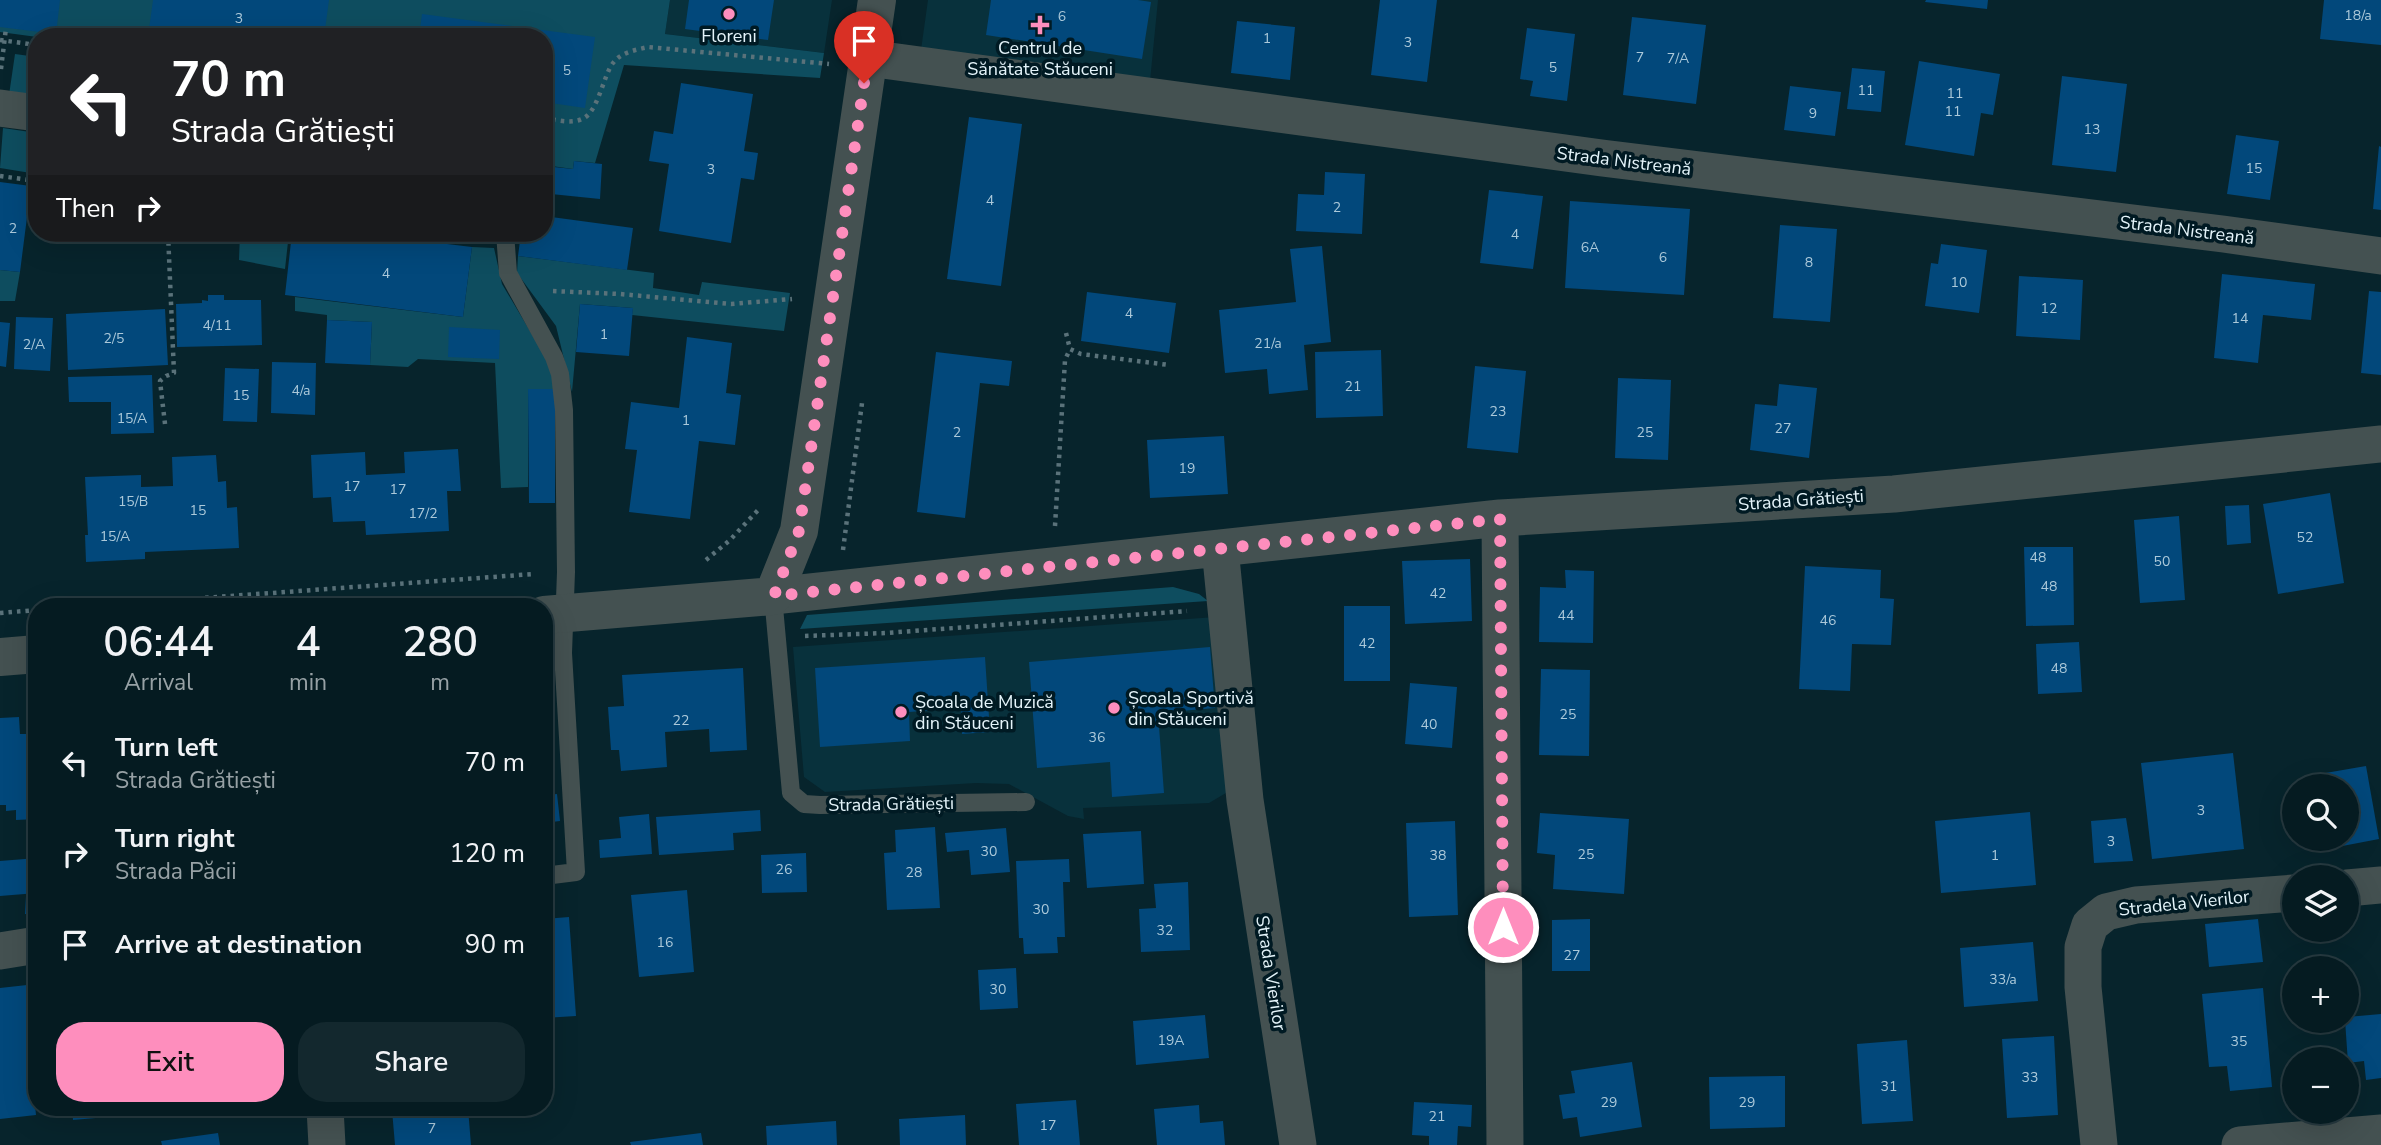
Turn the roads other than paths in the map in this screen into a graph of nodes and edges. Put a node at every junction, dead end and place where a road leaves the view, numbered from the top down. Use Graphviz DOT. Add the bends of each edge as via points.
graph roads {
  1 [pos="877,0"];
  2 [pos="868,58"];
  3 [pos="0,108"];
  4 [pos="28,112"];
  5 [pos="505,242"];
  6 [pos="2381,257"];
  7 [pos="2381,444"];
  8 [pos="1500,519"];
  9 [pos="1220,548"];
  10 [pos="774,596"];
  11 [pos="554,614"];
  12 [pos="28,655"];
  13 [pos="0,657"];
  14 [pos="1026,802"];
  15 [pos="553,875"];
  16 [pos="2381,885"];
  17 [pos="2359,887"];
  18 [pos="2282,894"];
  19 [pos="28,947"];
  20 [pos="0,951"];
  21 [pos="325,1116"];
  22 [pos="2381,1133"];
  23 [pos="327,1145"];
  24 [pos="1297,1145"];
  25 [pos="1505,1145"];
  26 [pos="2099,1145"];
  27 [pos="2240,1145"];
  1 -- 2 [label="street"];
  2 -- 6 [label="street, Strada Nistreană" via="1588,157"];
  2 -- 10 [label="street" via="799,531"];
  3 -- 4 [label="street"];
  5 -- 11 [label="lane" via="508,273 560,374 566,572"];
  7 -- 8 [label="street, Strada Grătiești" via="1894,494"];
  8 -- 9 [label="street, Strada Grătiești"];
  8 -- 25 [label="street"];
  9 -- 10 [label="street, Strada Grătiești"];
  9 -- 24 [label="street, Strada Vierilor" via="1245,800"];
  10 -- 11 [label="street, Strada Grătiești"];
  10 -- 14 [label="lane, Strada Grătiești" via="791,793 803,804"];
  11 -- 15 [label="lane" via="563,653 576,872"];
  12 -- 13 [label="street"];
  16 -- 17 [label="street"];
  18 -- 26 [label="street, Stradela Vierilor" via="2136,905 2106,912 2091,925 2083,947 2083,987"];
  19 -- 20 [label="street"];
  21 -- 23 [label="street"];
  22 -- 27 [label="street"];
}
